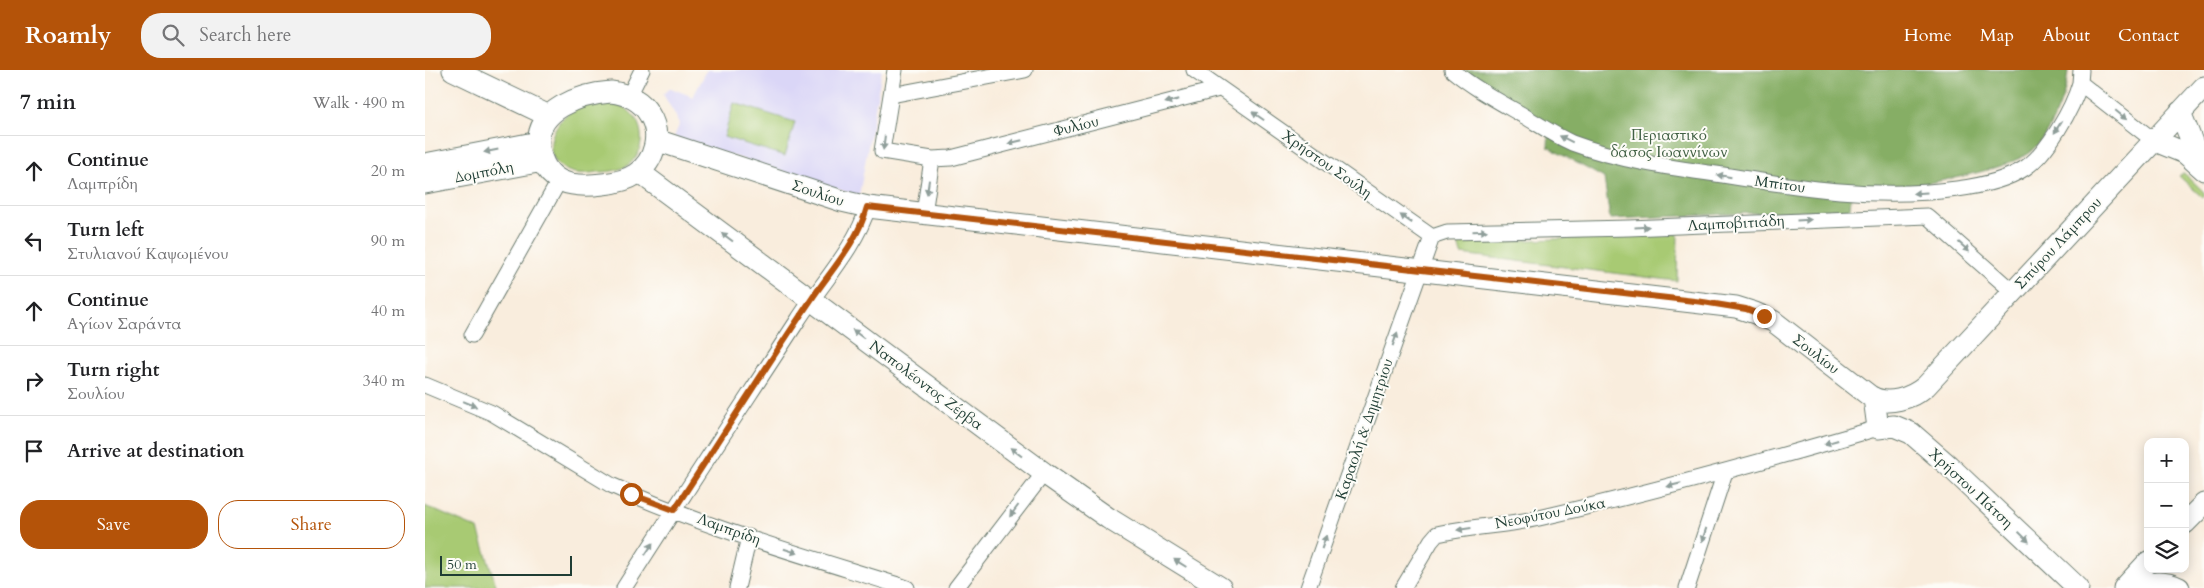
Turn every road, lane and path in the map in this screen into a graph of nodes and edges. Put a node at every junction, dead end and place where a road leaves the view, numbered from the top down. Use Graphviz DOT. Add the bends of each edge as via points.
graph roads {
  1 [pos="453,70"];
  2 [pos="642,70"];
  3 [pos="895,70"];
  4 [pos="1025,70"];
  5 [pos="1194,70"];
  6 [pos="1452,70"];
  7 [pos="2081,77"];
  8 [pos="2204,87"];
  9 [pos="1219,89"];
  10 [pos="891,95"];
  11 [pos="629,96"];
  12 [pos="2180,112"];
  13 [pos="549,116"];
  14 [pos="656,140"];
  15 [pos="2153,140"];
  16 [pos="541,152"];
  17 [pos="932,159"];
  18 [pos="425,164"];
  19 [pos="2204,164"];
  20 [pos="2204,170"];
  21 [pos="639,172"];
  22 [pos="559,181"];
  23 [pos="425,183"];
  24 [pos="867,207"];
  25 [pos="924,214"];
  26 [pos="1431,237"];
  27 [pos="1419,269"];
  28 [pos="2013,292"];
  29 [pos="811,300"];
  30 [pos="471,335"];
  31 [pos="425,385"];
  32 [pos="1910,396"];
  33 [pos="1874,398"];
  34 [pos="1877,428"];
  35 [pos="1949,466"];
  36 [pos="1725,472"];
  37 [pos="1044,473"];
  38 [pos="2204,504"];
  39 [pos="674,510"];
  40 [pos="2189,519"];
  41 [pos="749,537"];
  42 [pos="2144,566"];
  43 [pos="624,588"];
  44 [pos="737,588"];
  45 [pos="907,588"];
  46 [pos="956,588"];
  47 [pos="1221,588"];
  48 [pos="1308,588"];
  49 [pos="1403,588"];
  50 [pos="1687,588"];
  51 [pos="2078,588"];
  52 [pos="2124,588"];
  53 [pos="2135,588"];
  54 [pos="2179,588"];
  1 -- 13 [label="main road"];
  2 -- 11 [label="street"];
  3 -- 10 [label="street"];
  4 -- 10 [label="street"];
  5 -- 9 [label="street, Χρήστου Σούλη"];
  7 -- 6 [label="street, Μπίτου, one-way" via="2073,101 2059,126 2035,160 2024,169 1969,187 1874,195 1738,178 1641,162 1592,150 1551,132 1479,90"];
  7 -- 15 [label="street, one-way"];
  8 -- 12 [label="main road, Σπύρου Λάμπρου"];
  9 -- 17 [label="street, Φυλίου, one-way" via="951,158"];
  26 -- 9 [label="street, Χρήστου Σούλη, one-way"];
  10 -- 17 [label="street, Φυλίου, one-way" via="882,152"];
  11 -- 13 [label="main road" via="611,92 584,96 563,105"];
  11 -- 14 [label="main road" via="650,115"];
  12 -- 15 [label="main road, Σπύρου Λάμπρου"];
  12 -- 19 [label="main road"];
  13 -- 16 [label="main road" via="541,130"];
  14 -- 21 [label="main road" via="648,161"];
  14 -- 24 [label="main road, Σουλίου"];
  15 -- 20 [label="main road" via="2185,153"];
  15 -- 28 [label="main road, Σπύρου Λάμπρου"];
  16 -- 18 [label="main road, Δομπόλη, one-way"];
  16 -- 22 [label="main road" via="549,171"];
  16 -- 23 [label="main road, Δομπόλη"];
  17 -- 25 [label="street, one-way"];
  21 -- 22 [label="main road" via="605,184 578,186"];
  29 -- 21 [label="main road, Ναπολέοντος Ζέρβα, one-way"];
  22 -- 30 [label="street"];
  24 -- 25 [label="main road, Σουλίου"];
  24 -- 29 [label="street" via="856,236"];
  25 -- 27 [label="main road, Σουλίου"];
  26 -- 27 [label="street"];
  26 -- 28 [label="street, Λαμποβιτιάδη, one-way" via="1447,232 1927,216"];
  27 -- 33 [label="main road, Σουλίου" via="1746,309 1773,321"];
  48 -- 27 [label="street, Καραολή & Δημητρίου, one-way"];
  28 -- 32 [label="main road, Σπύρου Λάμπρου" via="1930,382"];
  37 -- 29 [label="main road, Ναπολέοντος Ζέρβα, one-way"];
  29 -- 39 [label="street"];
  31 -- 39 [label="street, Λαμπρίδη, one-way" via="492,413 611,485"];
  32 -- 33 [label="main road" via="1889,400"];
  32 -- 35 [label="main road" via="1917,430"];
  33 -- 34 [label="main road"];
  34 -- 35 [label="main road, Χρήστου Πάτση" via="1894,426 1908,431"];
  34 -- 36 [label="street, Νεοφύτου Δούκα, one-way"];
  35 -- 51 [label="main road, Χρήστου Πάτση, one-way"];
  36 -- 49 [label="street, Νεοφύτου Δούκα, one-way" via="1536,519 1437,534"];
  36 -- 50 [label="street, one-way"];
  37 -- 46 [label="street, one-way"];
  47 -- 37 [label="main road, Ναπολέοντος Ζέρβα, one-way" via="1108,518"];
  38 -- 40 [label="main road"];
  39 -- 41 [label="street, Λαμπρίδη"];
  43 -- 39 [label="street, one-way"];
  41 -- 44 [label="street"];
  41 -- 45 [label="street, Λαμπρίδη, one-way"];
  42 -- 52 [label="main road"];
  53 -- 54 [label="main road" via="2156,582"];
}
